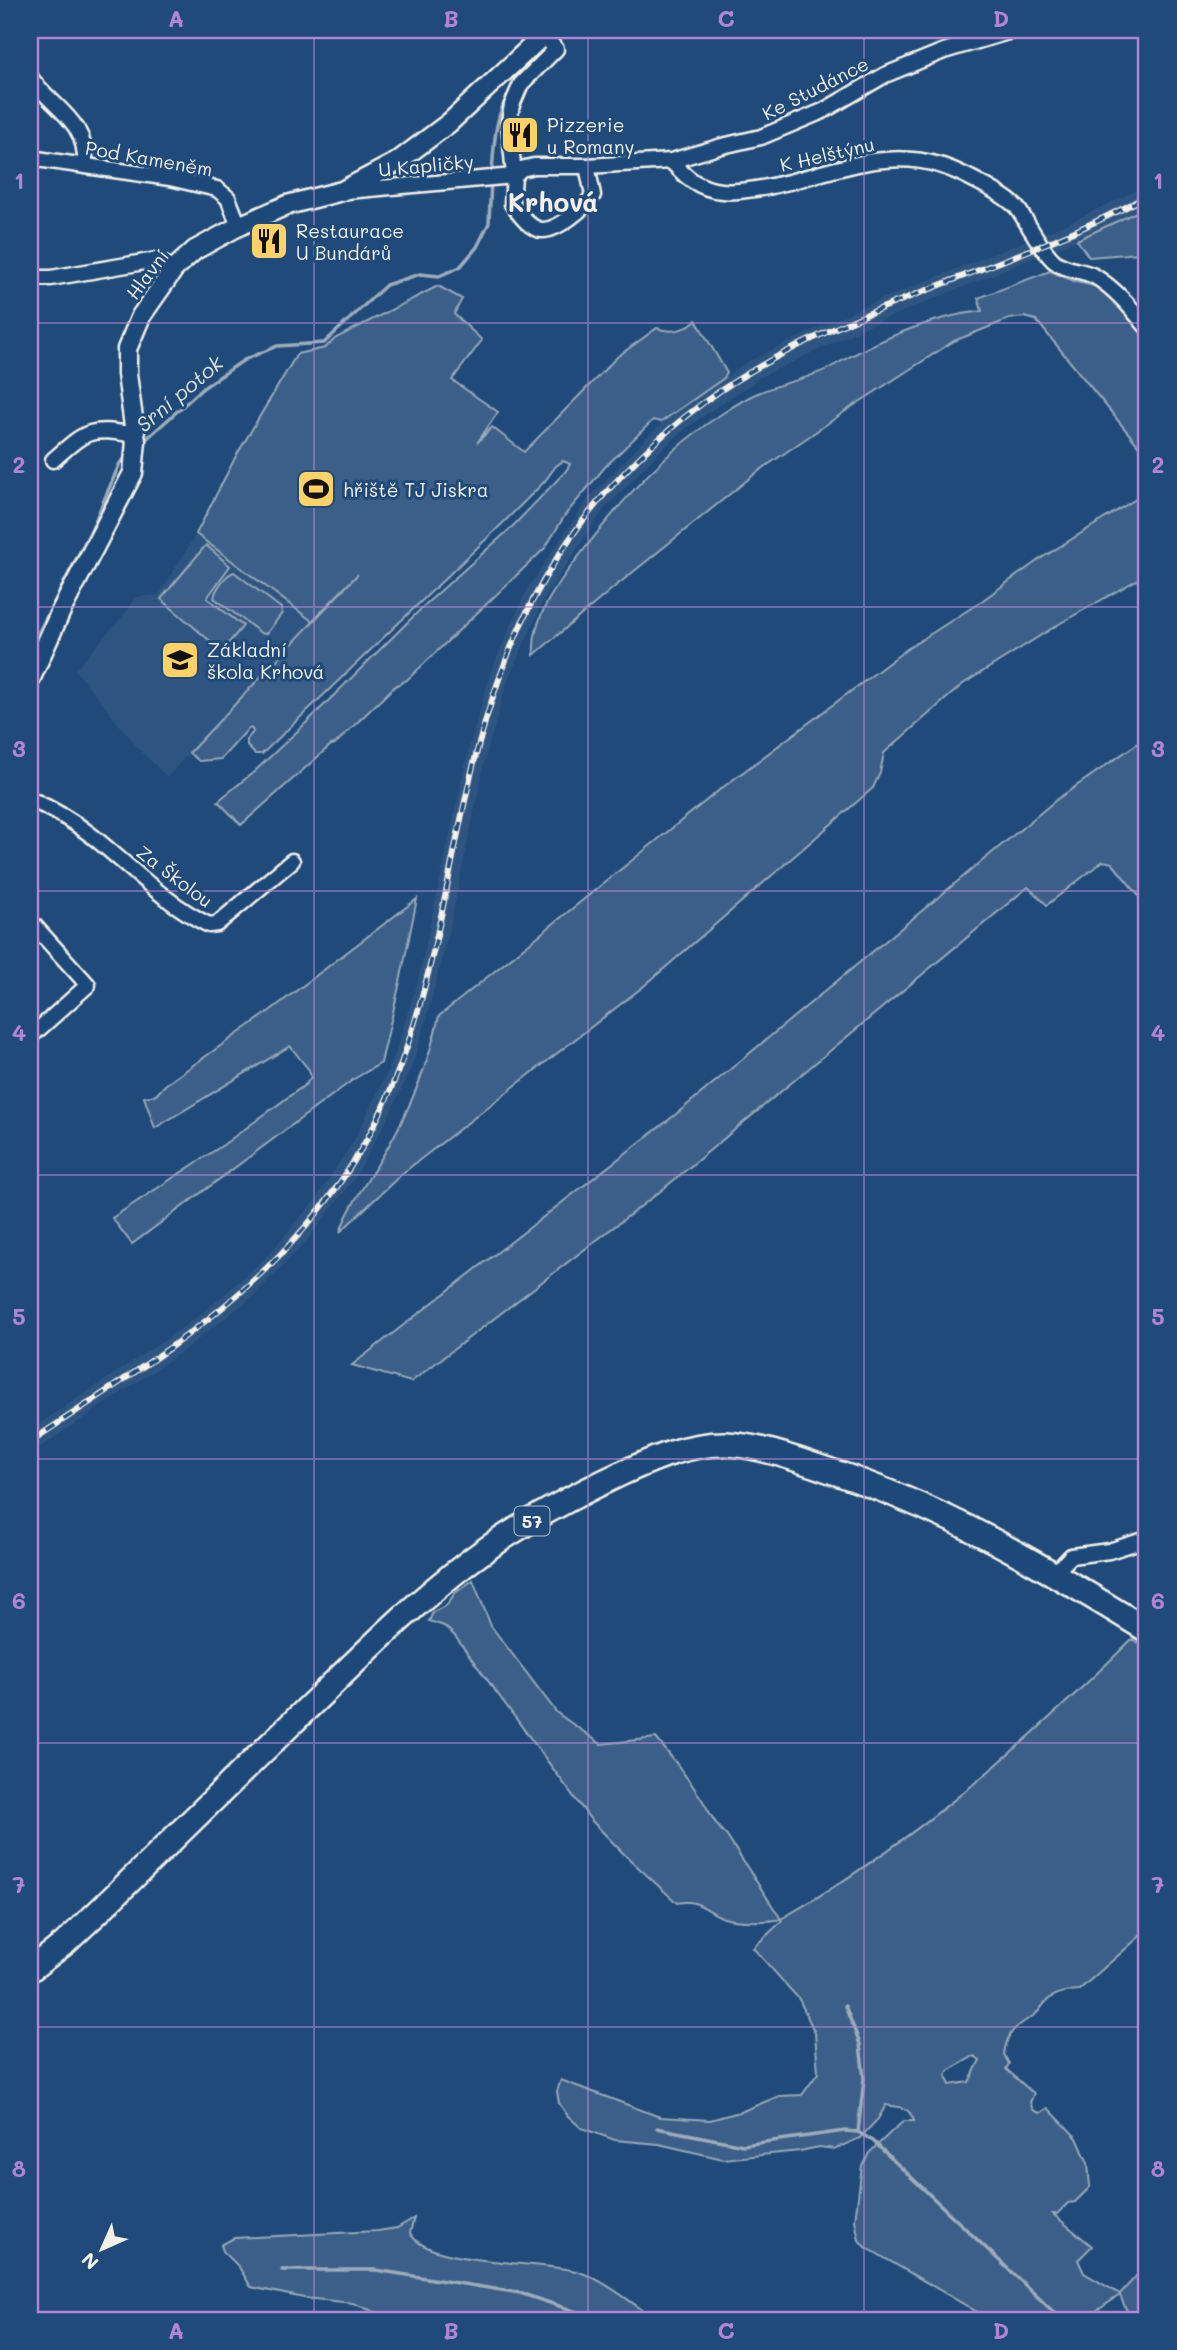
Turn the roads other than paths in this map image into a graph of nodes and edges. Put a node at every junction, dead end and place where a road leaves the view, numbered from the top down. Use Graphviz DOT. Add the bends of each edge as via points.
graph roads {
  1 [pos="1015,30"];
  2 [pos="549,39"];
  3 [pos="30,77"];
  4 [pos="30,159"];
  5 [pos="671,161"];
  6 [pos="85,166"];
  7 [pos="587,166"];
  8 [pos="508,177"];
  9 [pos="342,191"];
  10 [pos="239,226"];
  11 [pos="174,269"];
  12 [pos="30,278"];
  13 [pos="1147,327"];
  14 [pos="135,438"];
  15 [pos="53,460"];
  16 [pos="30,680"];
  17 [pos="30,799"];
  18 [pos="292,860"];
  19 [pos="30,921"];
  20 [pos="30,1037"];
  21 [pos="1147,1539"];
  22 [pos="1055,1573"];
  23 [pos="1147,1630"];
  24 [pos="30,1970"];
  1 -- 5 [label="street, Ke Studánce" via="885,75 823,111 761,137"];
  2 -- 8 [label="street" via="512,105"];
  2 -- 9 [label="street, Hlavní" via="434,136"];
  3 -- 6 [label="street" via="80,132"];
  4 -- 6 [label="street, Pod Kameněm"];
  5 -- 7 [label="street, Ke Studánce"];
  5 -- 13 [label="street, K Helštýnu" via="701,186 737,192 873,162 914,160 939,165 1016,206 1056,263 1093,275"];
  6 -- 10 [label="street, Pod Kameněm" via="217,189 228,198"];
  7 -- 8 [label="street, U Kapličky" via="534,166"];
  7 -- 8 [label="street" via="593,195 589,202 554,227 542,230 530,225 512,204"];
  8 -- 9 [label="street, U Kapličky"];
  9 -- 10 [label="street, Hlavní" via="287,205"];
  10 -- 11 [label="street, Hlavní" via="195,250"];
  11 -- 12 [label="street" via="156,260"];
  11 -- 14 [label="street, Hlavní" via="129,342 126,367"];
  14 -- 15 [label="street" via="93,430"];
  14 -- 16 [label="street, Hlavní" via="135,461 127,487"];
  17 -- 18 [label="street, Za Školou" via="90,834 156,891 209,925 217,924"];
  19 -- 20 [label="street" via="88,985"];
  21 -- 22 [label="street" via="1071,1556"];
  22 -- 23 [label="main road, 57"];
  22 -- 24 [label="main road, 57" via="932,1508 805,1462 726,1444 666,1454 592,1488 501,1539 440,1585 97,1913"];
}
